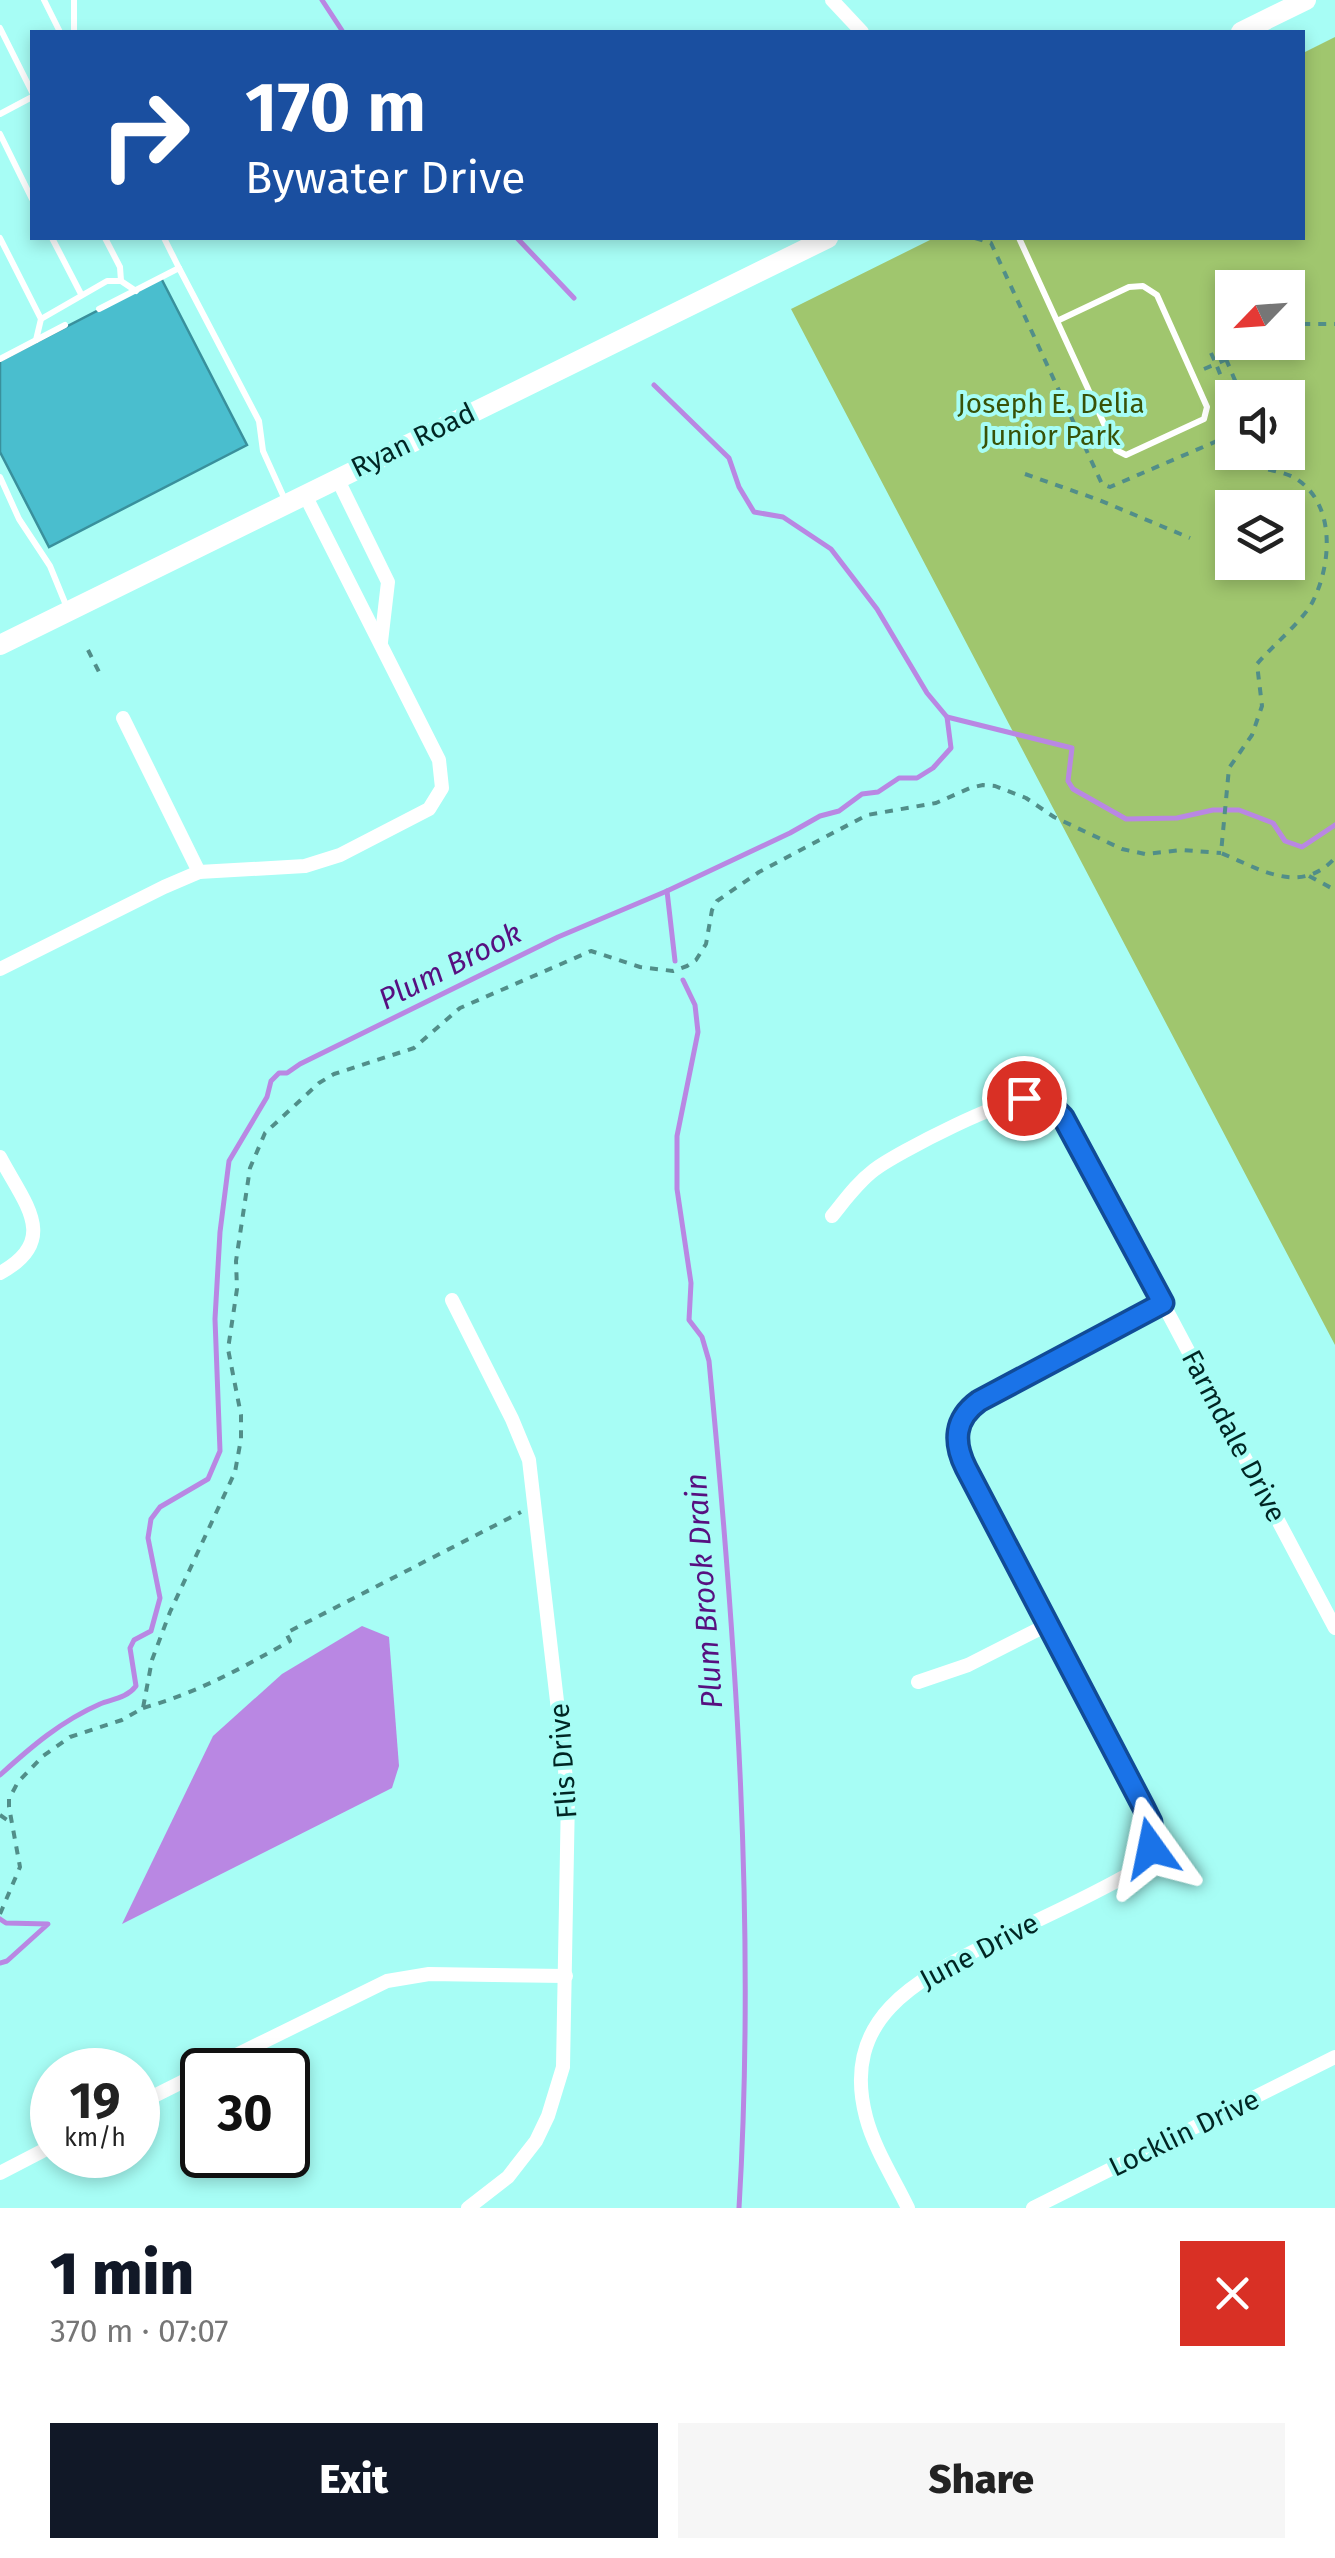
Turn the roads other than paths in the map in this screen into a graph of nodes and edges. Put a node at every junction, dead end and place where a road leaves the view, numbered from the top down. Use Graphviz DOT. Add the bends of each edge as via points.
graph roads {
  1 [pos="44,0"];
  2 [pos="74,0"];
  3 [pos="832,0"];
  4 [pos="1306,0"];
  5 [pos="0,28"];
  6 [pos="59,30"];
  7 [pos="74,30"];
  8 [pos="860,30"];
  9 [pos="1245,30"];
  10 [pos="30,90"];
  11 [pos="30,95"];
  12 [pos="0,114"];
  13 [pos="0,134"];
  14 [pos="30,194"];
  15 [pos="0,238"];
  16 [pos="53,240"];
  17 [pos="107,240"];
  18 [pos="165,240"];
  19 [pos="824,240"];
  20 [pos="1020,240"];
  21 [pos="179,268"];
  22 [pos="121,280"];
  23 [pos="136,291"];
  24 [pos="81,294"];
  25 [pos="98,309"];
  26 [pos="42,319"];
  27 [pos="1057,321"];
  28 [pos="66,326"];
  29 [pos="36,340"];
  30 [pos="1,356"];
  31 [pos="0,478"];
  32 [pos="336,478"];
  33 [pos="295,498"];
  34 [pos="68,611"];
  35 [pos="381,642"];
  36 [pos="0,646"];
  37 [pos="122,718"];
  38 [pos="199,872"];
  39 [pos="0,969"];
  40 [pos="0,1158"];
  41 [pos="832,1216"];
  42 [pos="0,1273"];
  43 [pos="452,1300"];
  44 [pos="1163,1303"];
  45 [pos="1047,1624"];
  46 [pos="1335,1628"];
  47 [pos="918,1682"];
  48 [pos="566,1976"];
  49 [pos="251,2048"];
  50 [pos="1335,2058"];
  51 [pos="30,2157"];
  52 [pos="0,2172"];
  53 [pos="468,2208"];
  54 [pos="908,2208"];
  55 [pos="1032,2208"];
  1 -- 6 [label="lane"];
  2 -- 7 [label="lane"];
  3 -- 8 [label="street"];
  4 -- 9 [label="main road"];
  5 -- 10 [label="lane"];
  11 -- 12 [label="lane"];
  13 -- 14 [label="lane"];
  15 -- 26 [label="lane"];
  16 -- 24 [label="lane"];
  17 -- 22 [label="lane"];
  18 -- 21 [label="lane"];
  19 -- 32 [label="main road, Ryan Road"];
  20 -- 27 [label="lane"];
  21 -- 23 [label="lane"];
  21 -- 33 [label="lane" via="259,420 263,452"];
  22 -- 23 [label="lane"];
  22 -- 24 [label="lane"];
  23 -- 25 [label="lane"];
  24 -- 26 [label="lane"];
  26 -- 29 [label="lane"];
  27 -- 27 [label="lane" via="1116,450 1126,455 1204,418 1207,406 1156,295 1129,287"];
  28 -- 29 [label="lane"];
  29 -- 30 [label="lane"];
  31 -- 34 [label="lane"];
  32 -- 33 [label="main road, Ryan Road"];
  32 -- 35 [label="street" via="388,582"];
  33 -- 34 [label="main road, Ryan Road"];
  33 -- 35 [label="street"];
  34 -- 36 [label="main road, Ryan Road"];
  35 -- 38 [label="street" via="439,760 437,800 418,816 321,862"];
  37 -- 38 [label="street"];
  38 -- 39 [label="street"];
  40 -- 42 [label="street" via="34,1228 28,1255"];
  41 -- 44 [label="street, Farmdale Drive" via="884,1163 1012,1100 1037,1098 1070,1128"];
  43 -- 48 [label="street, Flis Drive" via="522,1441 537,1510 567,1767"];
  44 -- 45 [label="street" via="979,1401 957,1428 959,1455"];
  44 -- 46 [label="street, Farmdale Drive"];
  45 -- 47 [label="street"];
  45 -- 54 [label="street, June Drive" via="1151,1822 1151,1848 1136,1870 918,1980 887,2009 867,2046 862,2094 866,2119"];
  48 -- 49 [label="street" via="429,1974 387,1981"];
  48 -- 53 [label="street, Flis Drive" via="563,2067 548,2116 523,2160"];
  50 -- 55 [label="street, Locklin Drive"];
  51 -- 52 [label="street"];
}
